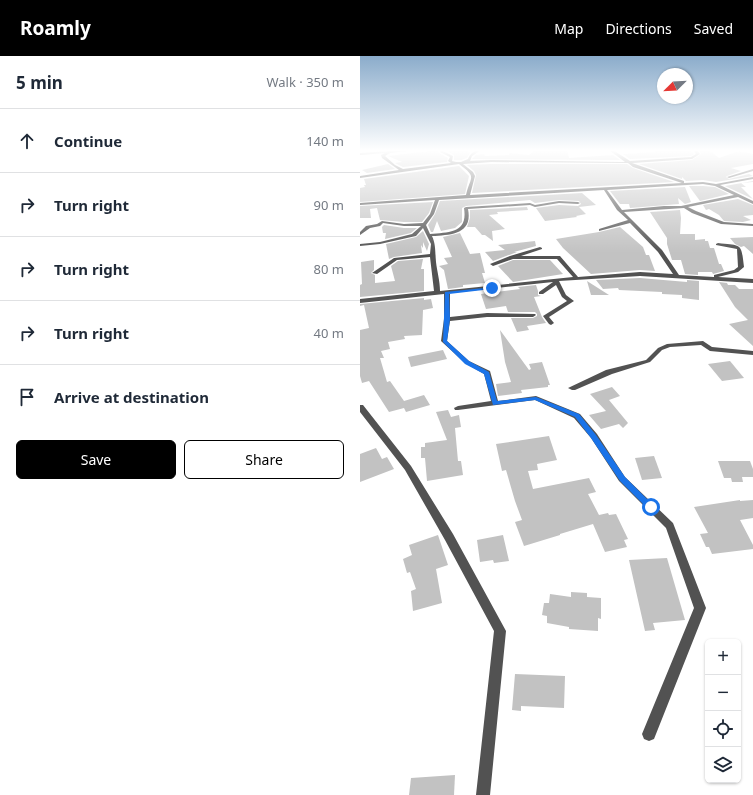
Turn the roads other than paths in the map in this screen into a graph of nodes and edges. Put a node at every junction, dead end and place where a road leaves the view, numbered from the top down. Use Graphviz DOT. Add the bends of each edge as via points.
graph roads {
  1 [pos="473,184"];
  2 [pos="682,184"];
  3 [pos="716,184"];
  4 [pos="605,189"];
  5 [pos="468,196"];
  6 [pos="738,196"];
  7 [pos="438,198"];
  8 [pos="578,203"];
  9 [pos="753,203"];
  10 [pos="360,204"];
  11 [pos="684,206"];
  12 [pos="621,211"];
  13 [pos="630,221"];
  14 [pos="424,225"];
  15 [pos="753,225"];
  16 [pos="601,230"];
  17 [pos="360,234"];
  18 [pos="429,235"];
  19 [pos="718,244"];
  20 [pos="360,245"];
  21 [pos="540,248"];
  22 [pos="433,255"];
  23 [pos="512,257"];
  24 [pos="493,264"];
  25 [pos="375,273"];
  26 [pos="677,276"];
  27 [pos="707,278"];
  28 [pos="577,279"];
  29 [pos="556,281"];
  30 [pos="753,281"];
  31 [pos="437,293"];
  32 [pos="447,293"];
  33 [pos="541,293"];
  34 [pos="360,301"];
  35 [pos="533,315"];
  36 [pos="447,319"];
  37 [pos="551,323"];
  38 [pos="753,352"];
  39 [pos="572,388"];
  40 [pos="495,403"];
  41 [pos="360,407"];
  42 [pos="458,408"];
  43 [pos="648,734"];
  44 [pos="483,795"];
  1 -- 5 [label="street"];
  2 -- 4 [label="street"];
  3 -- 6 [label="street"];
  4 -- 5 [label="street"];
  4 -- 12 [label="street"];
  5 -- 7 [label="street"];
  6 -- 9 [label="street"];
  6 -- 11 [label="street"];
  7 -- 10 [label="street"];
  7 -- 14 [label="street" via="432,214"];
  8 -- 18 [label="street" via="466,208 467,220 462,229 450,234"];
  11 -- 12 [label="street"];
  11 -- 15 [label="street" via="723,223"];
  12 -- 13 [label="street"];
  13 -- 16 [label="street"];
  13 -- 26 [label="street" via="660,251"];
  14 -- 17 [label="street" via="382,222 368,227"];
  14 -- 18 [label="street"];
  14 -- 20 [label="street" via="414,235"];
  18 -- 22 [label="street" via="433,244"];
  19 -- 27 [label="street" via="739,249 741,267 736,272"];
  21 -- 23 [label="street"];
  22 -- 25 [label="street" via="396,259"];
  22 -- 31 [label="street"];
  23 -- 24 [label="street"];
  23 -- 28 [label="street" via="558,257"];
  26 -- 27 [label="street"];
  26 -- 28 [label="street" via="640,274"];
  27 -- 30 [label="street"];
  28 -- 29 [label="street"];
  29 -- 32 [label="street"];
  29 -- 33 [label="street"];
  29 -- 37 [label="street" via="564,296 571,301 546,316"];
  31 -- 32 [label="street"];
  31 -- 34 [label="street"];
  32 -- 36 [label="street"];
  35 -- 36 [label="street" via="487,315"];
  36 -- 40 [label="street" via="444,341 467,362 487,373"];
  38 -- 39 [label="street" via="710,349 703,344 669,345 660,349 648,361 609,372"];
  40 -- 42 [label="street"];
  40 -- 43 [label="street" via="536,398 577,416 594,436 622,479 670,526 700,608"];
  41 -- 44 [label="street" via="408,468 500,631"];
}
